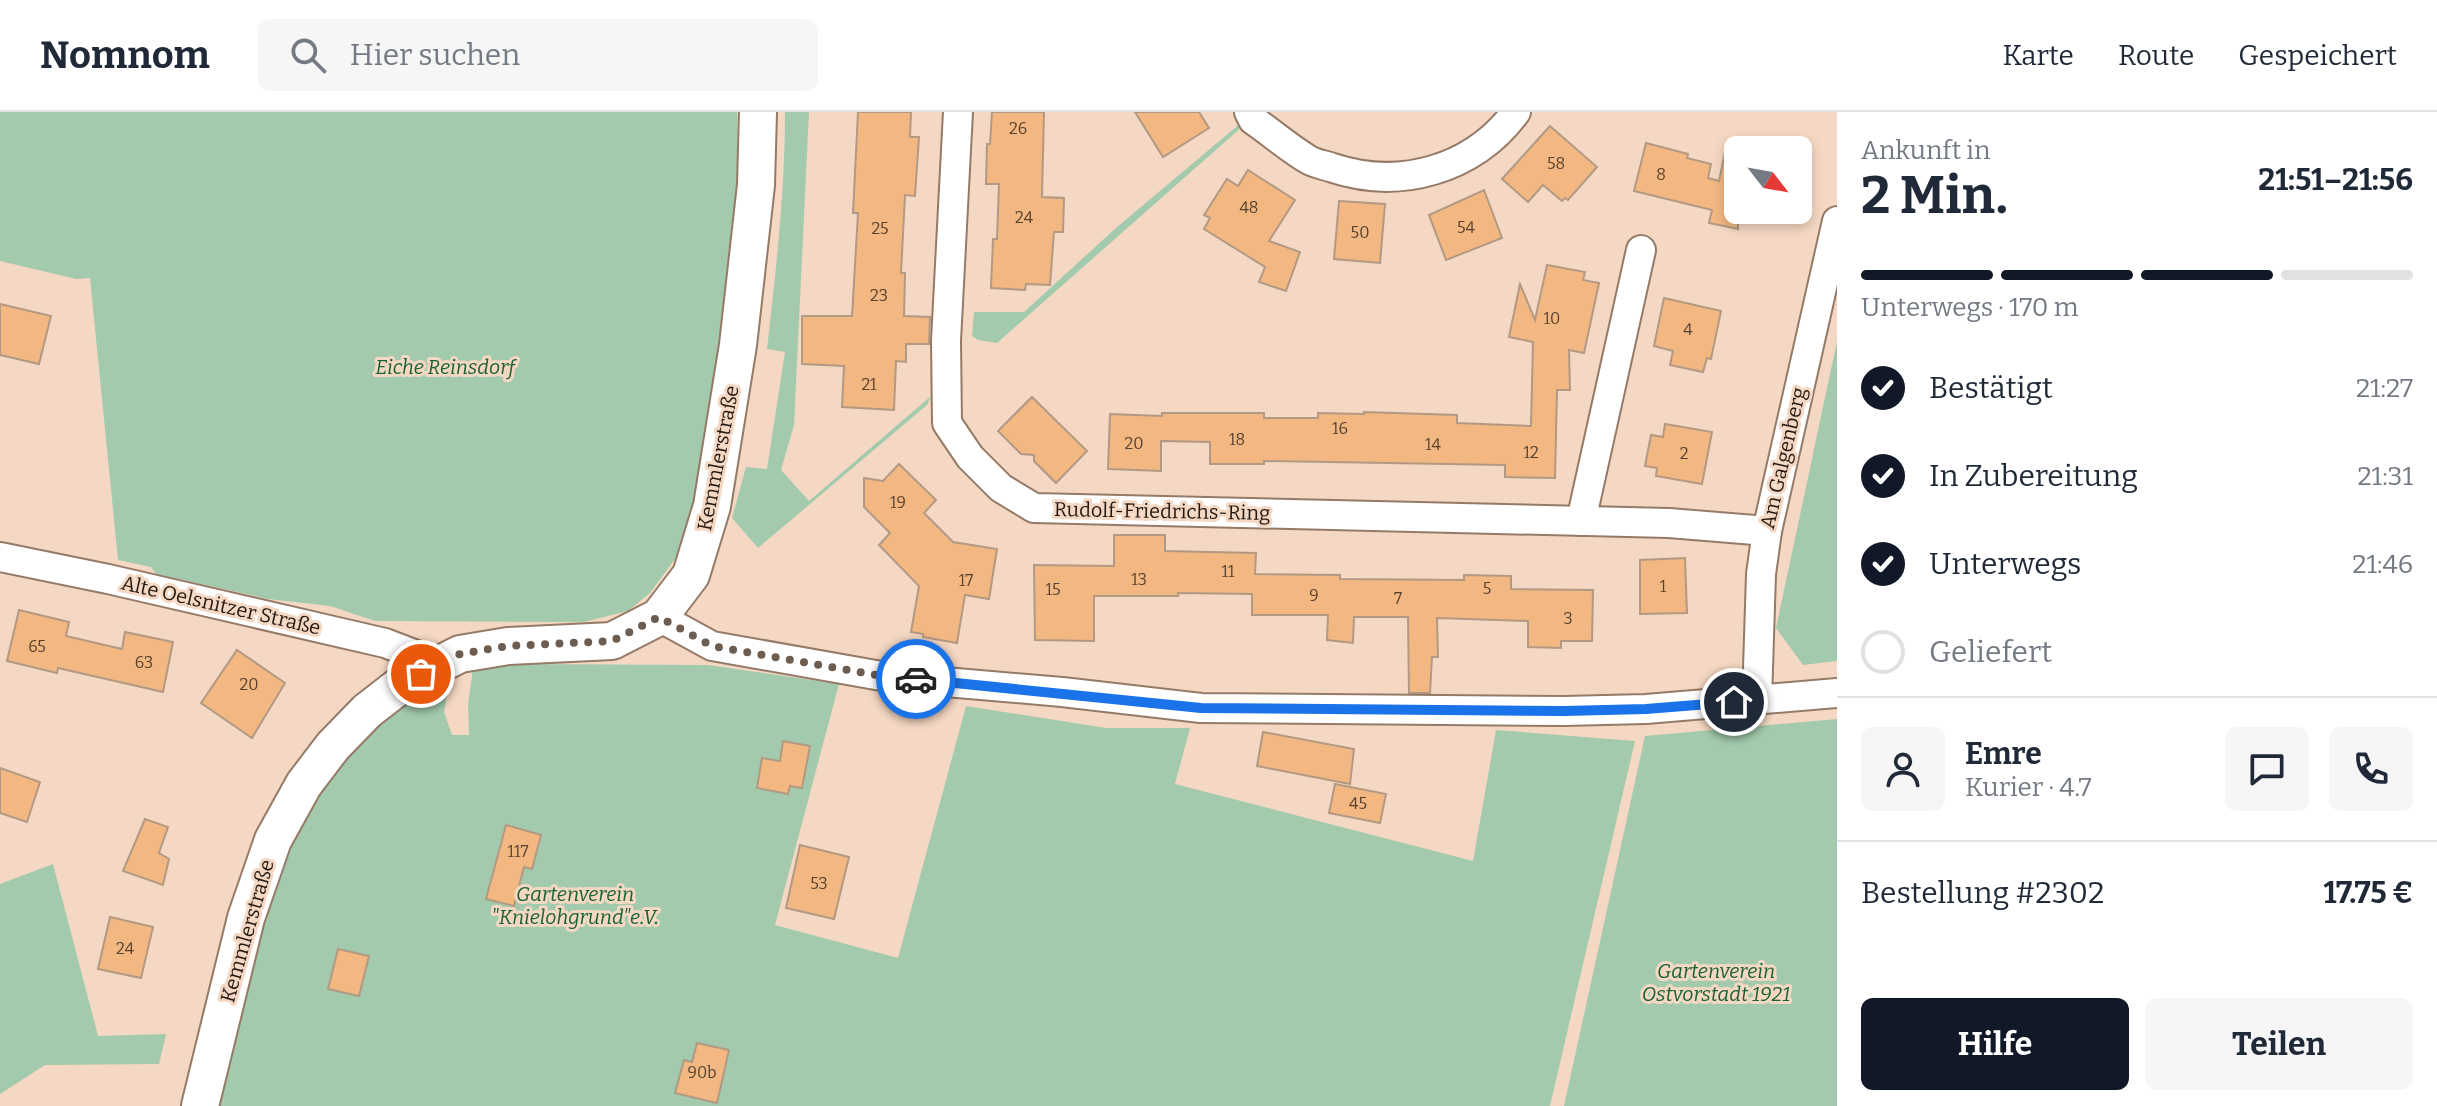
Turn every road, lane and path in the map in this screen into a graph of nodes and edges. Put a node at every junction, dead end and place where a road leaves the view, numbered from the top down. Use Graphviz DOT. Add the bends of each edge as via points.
graph roads {
  1 [pos="758,112"];
  2 [pos="958,112"];
  3 [pos="1249,112"];
  4 [pos="1516,112"];
  5 [pos="1837,221"];
  6 [pos="1641,250"];
  7 [pos="1581,521"];
  8 [pos="1767,531"];
  9 [pos="0,557"];
  10 [pos="659,617"];
  11 [pos="440,664"];
  12 [pos="1837,693"];
  13 [pos="1757,700"];
  14 [pos="200,1106"];
  1 -- 10 [label="street, Kemmlerstraße" via="756,185 721,463 691,575"];
  2 -- 7 [label="street, Rudolf-Friedrichs-Ring" via="947,423 970,457 1001,488 1034,508"];
  3 -- 4 [label="street" via="1311,161 1354,175 1400,178 1437,171 1479,150"];
  5 -- 8 [label="street, Am Galgenberg"];
  6 -- 7 [label="street"];
  7 -- 8 [label="street, Rudolf-Friedrichs-Ring"];
  8 -- 13 [label="street, Am Galgenberg"];
  9 -- 11 [label="street, Alte Oelsnitzer Straße" via="385,643"];
  10 -- 11 [label="street, Kemmlerstraße" via="612,641 508,646 460,654"];
  10 -- 13 [label="street" via="712,646 887,677 1201,708 1564,711"];
  11 -- 14 [label="street, Kemmlerstraße" via="403,683 333,746 273,840 246,918"];
  12 -- 13 [label="street"];
}
